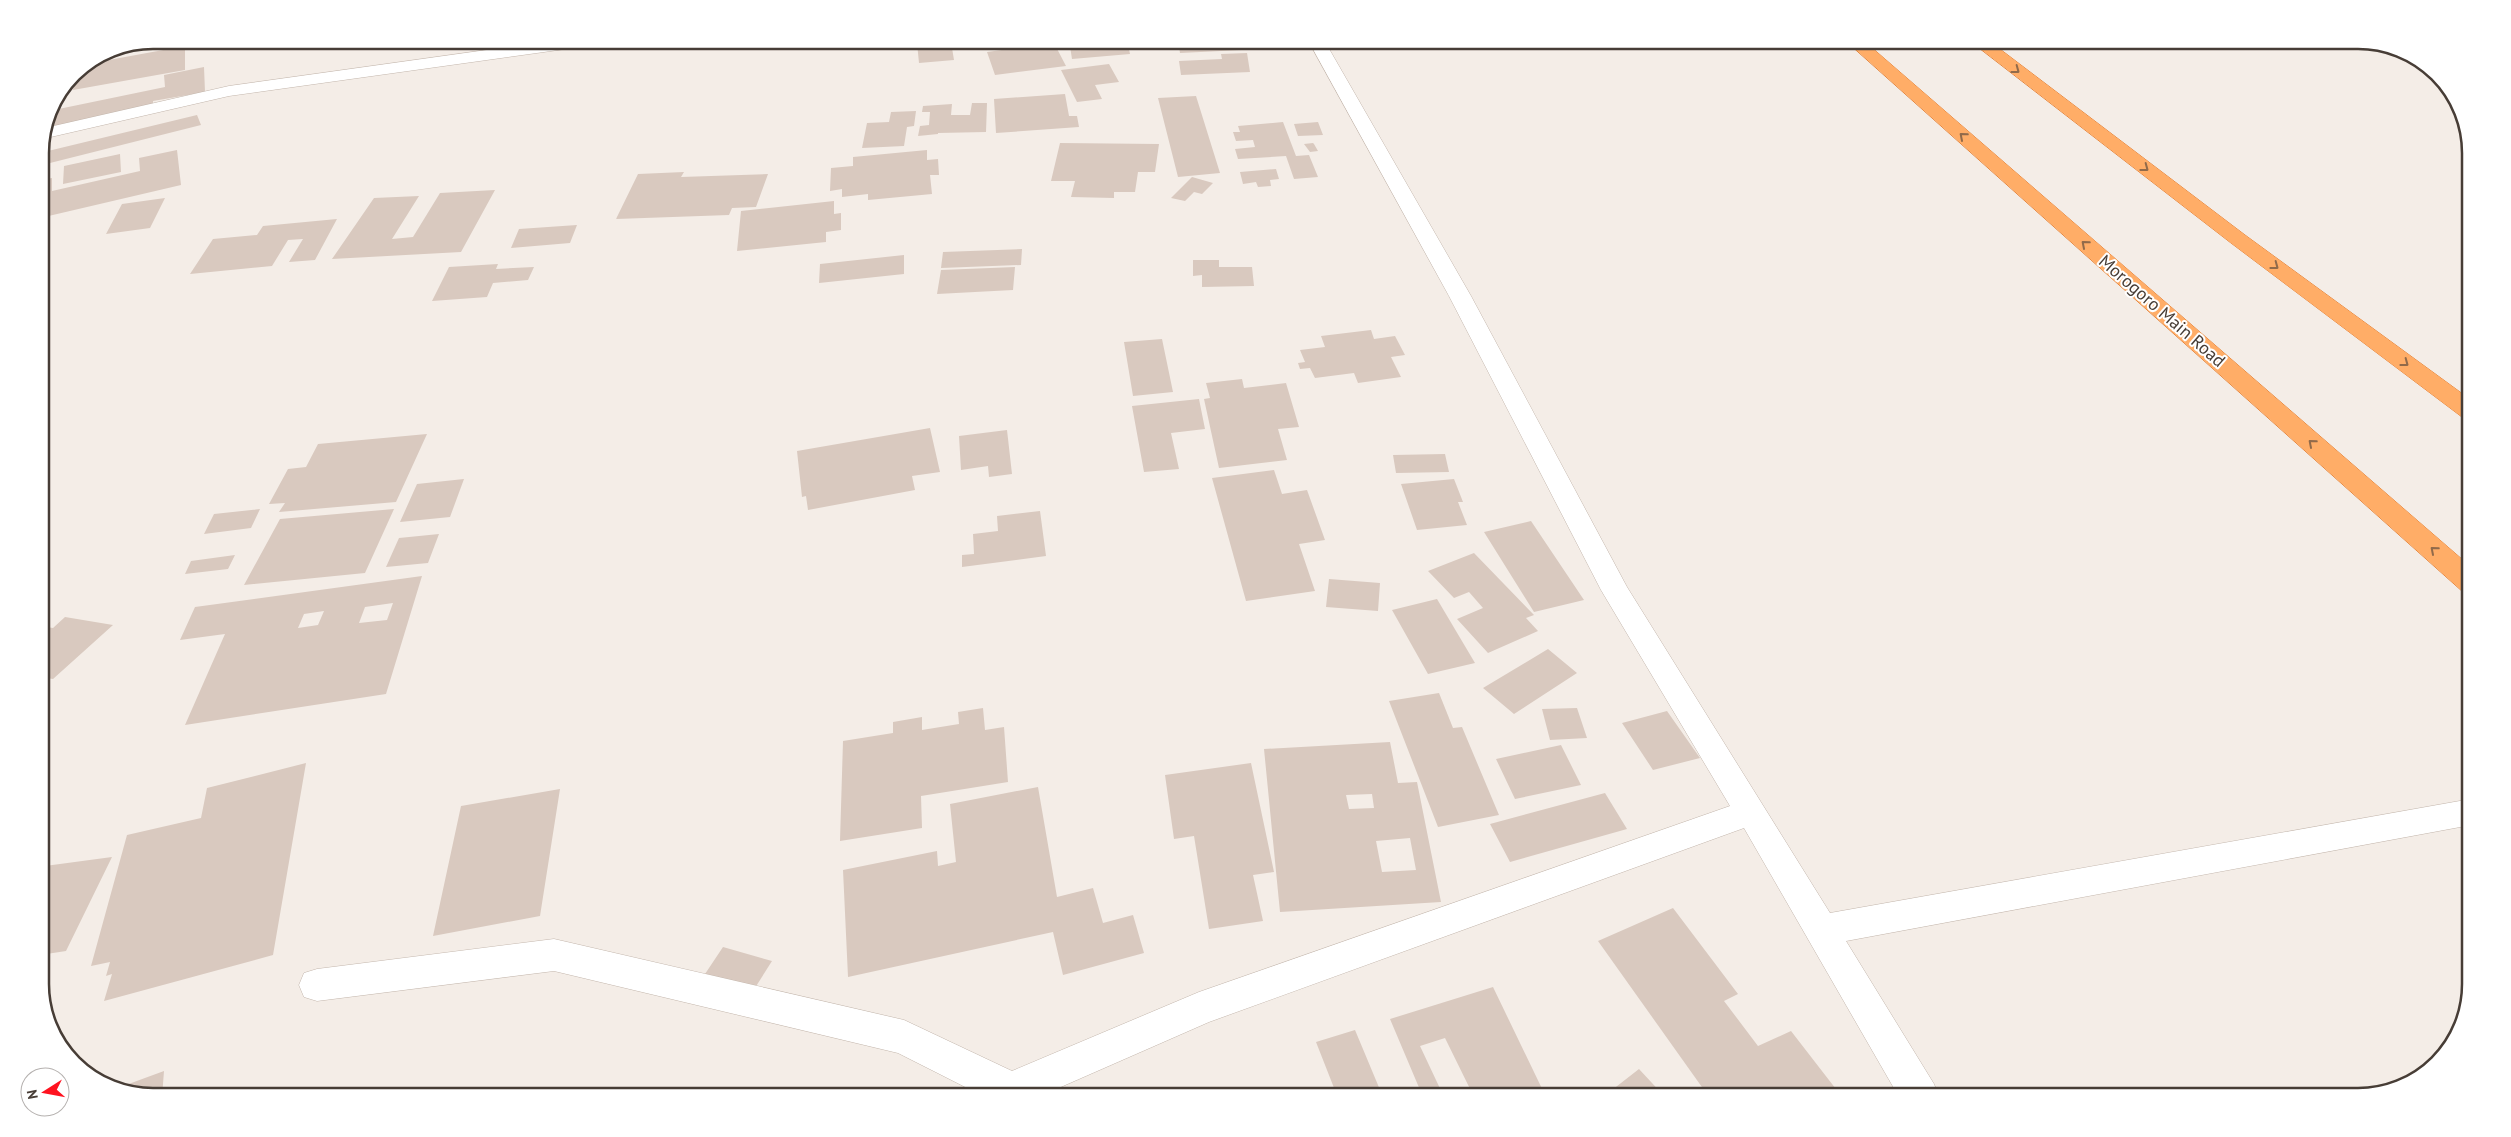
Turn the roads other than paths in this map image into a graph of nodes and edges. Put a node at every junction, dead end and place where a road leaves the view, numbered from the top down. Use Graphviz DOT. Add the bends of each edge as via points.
graph roads {
  1 [pos="530,49"];
  2 [pos="1321,49"];
  3 [pos="1863,49"];
  4 [pos="1989,49"];
  5 [pos="51,132"];
  6 [pos="2462,405"];
  7 [pos="2462,574"];
  8 [pos="1751,812"];
  9 [pos="2462,814"];
  10 [pos="1821,930"];
  11 [pos="318,985"];
  12 [pos="993,1088"];
  13 [pos="1017,1088"];
  14 [pos="1915,1088"];
  1 -- 5 [label="street" via="229,91"];
  2 -- 8 [label="street" via="1460,296 1615,590"];
  7 -- 3 [label="highway, Morogoro Main Road, one-way"];
  4 -- 6 [label="highway, one-way"];
  8 -- 10 [label="street"];
  8 -- 13 [label="street" via="1199,1009"];
  9 -- 10 [label="street"];
  10 -- 14 [label="street"];
  11 -- 12 [label="street" via="554,956 904,1037"];
}
